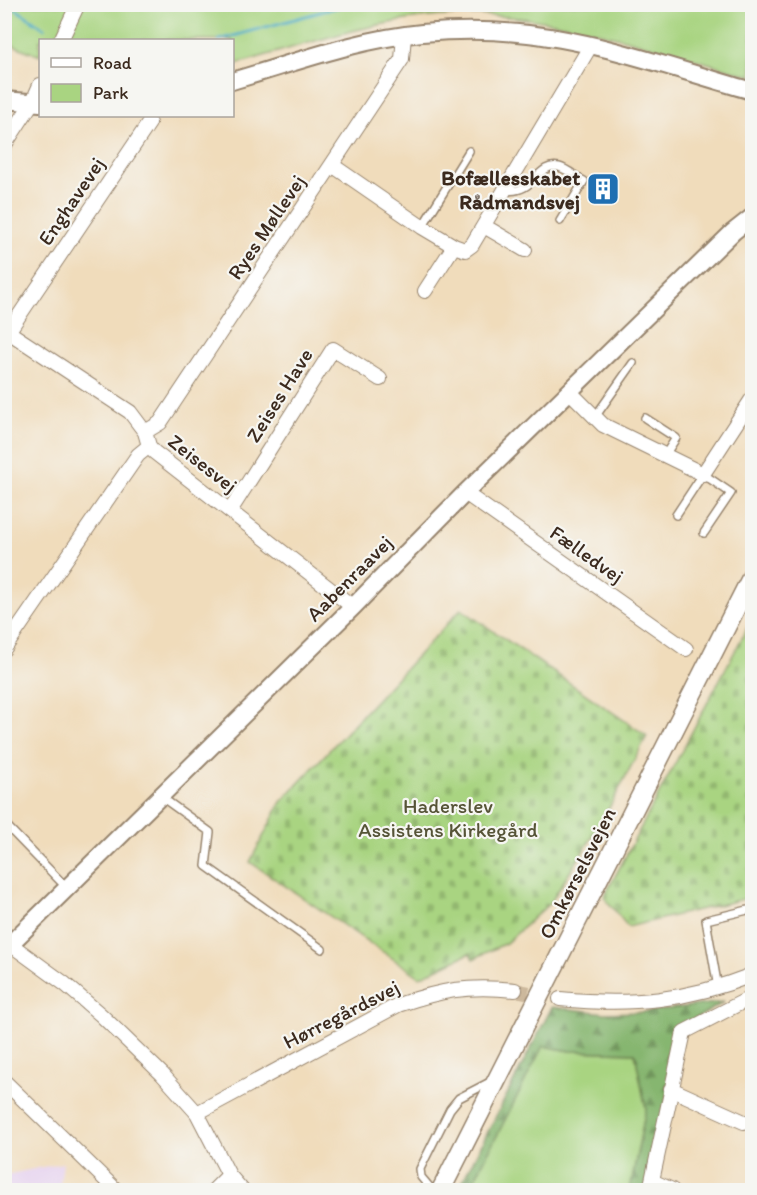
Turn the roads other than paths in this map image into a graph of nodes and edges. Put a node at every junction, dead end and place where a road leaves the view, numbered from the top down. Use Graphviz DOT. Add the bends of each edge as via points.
graph roads {
  1 [pos="78,4"];
  2 [pos="404,36"];
  3 [pos="61,39"];
  4 [pos="591,45"];
  5 [pos="234,80"];
  6 [pos="753,92"];
  7 [pos="4,100"];
  8 [pos="36,103"];
  9 [pos="149,123"];
  10 [pos="4,146"];
  11 [pos="469,151"];
  12 [pos="333,165"];
  13 [pos="506,190"];
  14 [pos="753,217"];
  15 [pos="560,221"];
  16 [pos="484,226"];
  17 [pos="422,227"];
  18 [pos="454,246"];
  19 [pos="525,250"];
  20 [pos="425,291"];
  21 [pos="6,331"];
  22 [pos="633,363"];
  23 [pos="380,379"];
  24 [pos="569,391"];
  25 [pos="753,399"];
  26 [pos="595,417"];
  27 [pos="645,418"];
  28 [pos="145,432"];
  29 [pos="149,446"];
  30 [pos="665,455"];
  31 [pos="703,474"];
  32 [pos="465,493"];
  33 [pos="230,511"];
  34 [pos="676,515"];
  35 [pos="704,533"];
  36 [pos="753,576"];
  37 [pos="352,607"];
  38 [pos="7,641"];
  39 [pos="686,649"];
  40 [pos="160,796"];
  41 [pos="4,823"];
  42 [pos="67,888"];
  43 [pos="753,909"];
  44 [pos="7,947"];
  45 [pos="322,949"];
  46 [pos="753,975"];
  47 [pos="718,988"];
  48 [pos="515,990"];
  49 [pos="753,997"];
  50 [pos="560,999"];
  51 [pos="498,1078"];
  52 [pos="4,1081"];
  53 [pos="671,1089"];
  54 [pos="197,1113"];
  55 [pos="744,1122"];
  56 [pos="229,1175"];
  57 [pos="651,1186"];
  58 [pos="116,1191"];
  59 [pos="214,1191"];
  60 [pos="242,1191"];
  61 [pos="432,1191"];
  62 [pos="441,1191"];
  63 [pos="672,1191"];
  1 -- 3 [label="street"];
  2 -- 4 [label="street" via="473,31 519,33"];
  2 -- 5 [label="street" via="371,41"];
  2 -- 12 [label="street, Ryes Møllevej" via="402,59"];
  4 -- 6 [label="street"];
  4 -- 13 [label="street"];
  7 -- 8 [label="street"];
  8 -- 10 [label="street"];
  9 -- 21 [label="street, Enghavevej"];
  11 -- 17 [label="lane"];
  12 -- 17 [label="street"];
  12 -- 28 [label="street, Ryes Møllevej" via="160,423"];
  13 -- 15 [label="lane" via="517,192 544,170 560,167 584,181"];
  13 -- 16 [label="street"];
  14 -- 24 [label="street, Aabenraavej"];
  16 -- 18 [label="street" via="465,250"];
  16 -- 19 [label="street"];
  17 -- 18 [label="street"];
  18 -- 20 [label="street"];
  21 -- 28 [label="street, Zeisesvej" via="130,412"];
  22 -- 26 [label="lane"];
  23 -- 33 [label="street, Zeises Have" via="333,349"];
  24 -- 26 [label="street"];
  24 -- 32 [label="street, Aabenraavej"];
  25 -- 31 [label="street"];
  26 -- 30 [label="street" via="603,425"];
  27 -- 30 [label="lane" via="676,438"];
  28 -- 29 [label="street, Zeisesvej"];
  29 -- 33 [label="street, Zeisesvej"];
  29 -- 38 [label="street" via="138,455"];
  30 -- 31 [label="street"];
  31 -- 34 [label="lane"];
  31 -- 35 [label="lane" via="731,493"];
  32 -- 37 [label="street, Aabenraavej"];
  32 -- 39 [label="street, Fælledvej"];
  33 -- 37 [label="street, Zeisesvej"];
  36 -- 51 [label="main road, Omkørselsvejen"];
  37 -- 40 [label="street, Aabenraavej"];
  40 -- 42 [label="street, Aabenraavej"];
  40 -- 45 [label="lane" via="210,832 206,867"];
  41 -- 42 [label="lane"];
  42 -- 44 [label="street, Aabenraavej"];
  43 -- 47 [label="lane" via="706,920"];
  44 -- 54 [label="street" via="65,984 101,1015"];
  46 -- 47 [label="street"];
  47 -- 50 [label="street" via="629,1003"];
  48 -- 54 [label="street, Hørregårdsvej" via="462,988 398,1005"];
  49 -- 53 [label="street" via="684,1032"];
  51 -- 61 [label="lane" via="459,1098 450,1109 420,1169"];
  51 -- 62 [label="main road, Omkørselsvejen"];
  52 -- 58 [label="street"];
  53 -- 55 [label="street"];
  53 -- 57 [label="street"];
  54 -- 56 [label="street"];
  56 -- 59 [label="street"];
  56 -- 60 [label="street"];
  57 -- 63 [label="street"];
}
